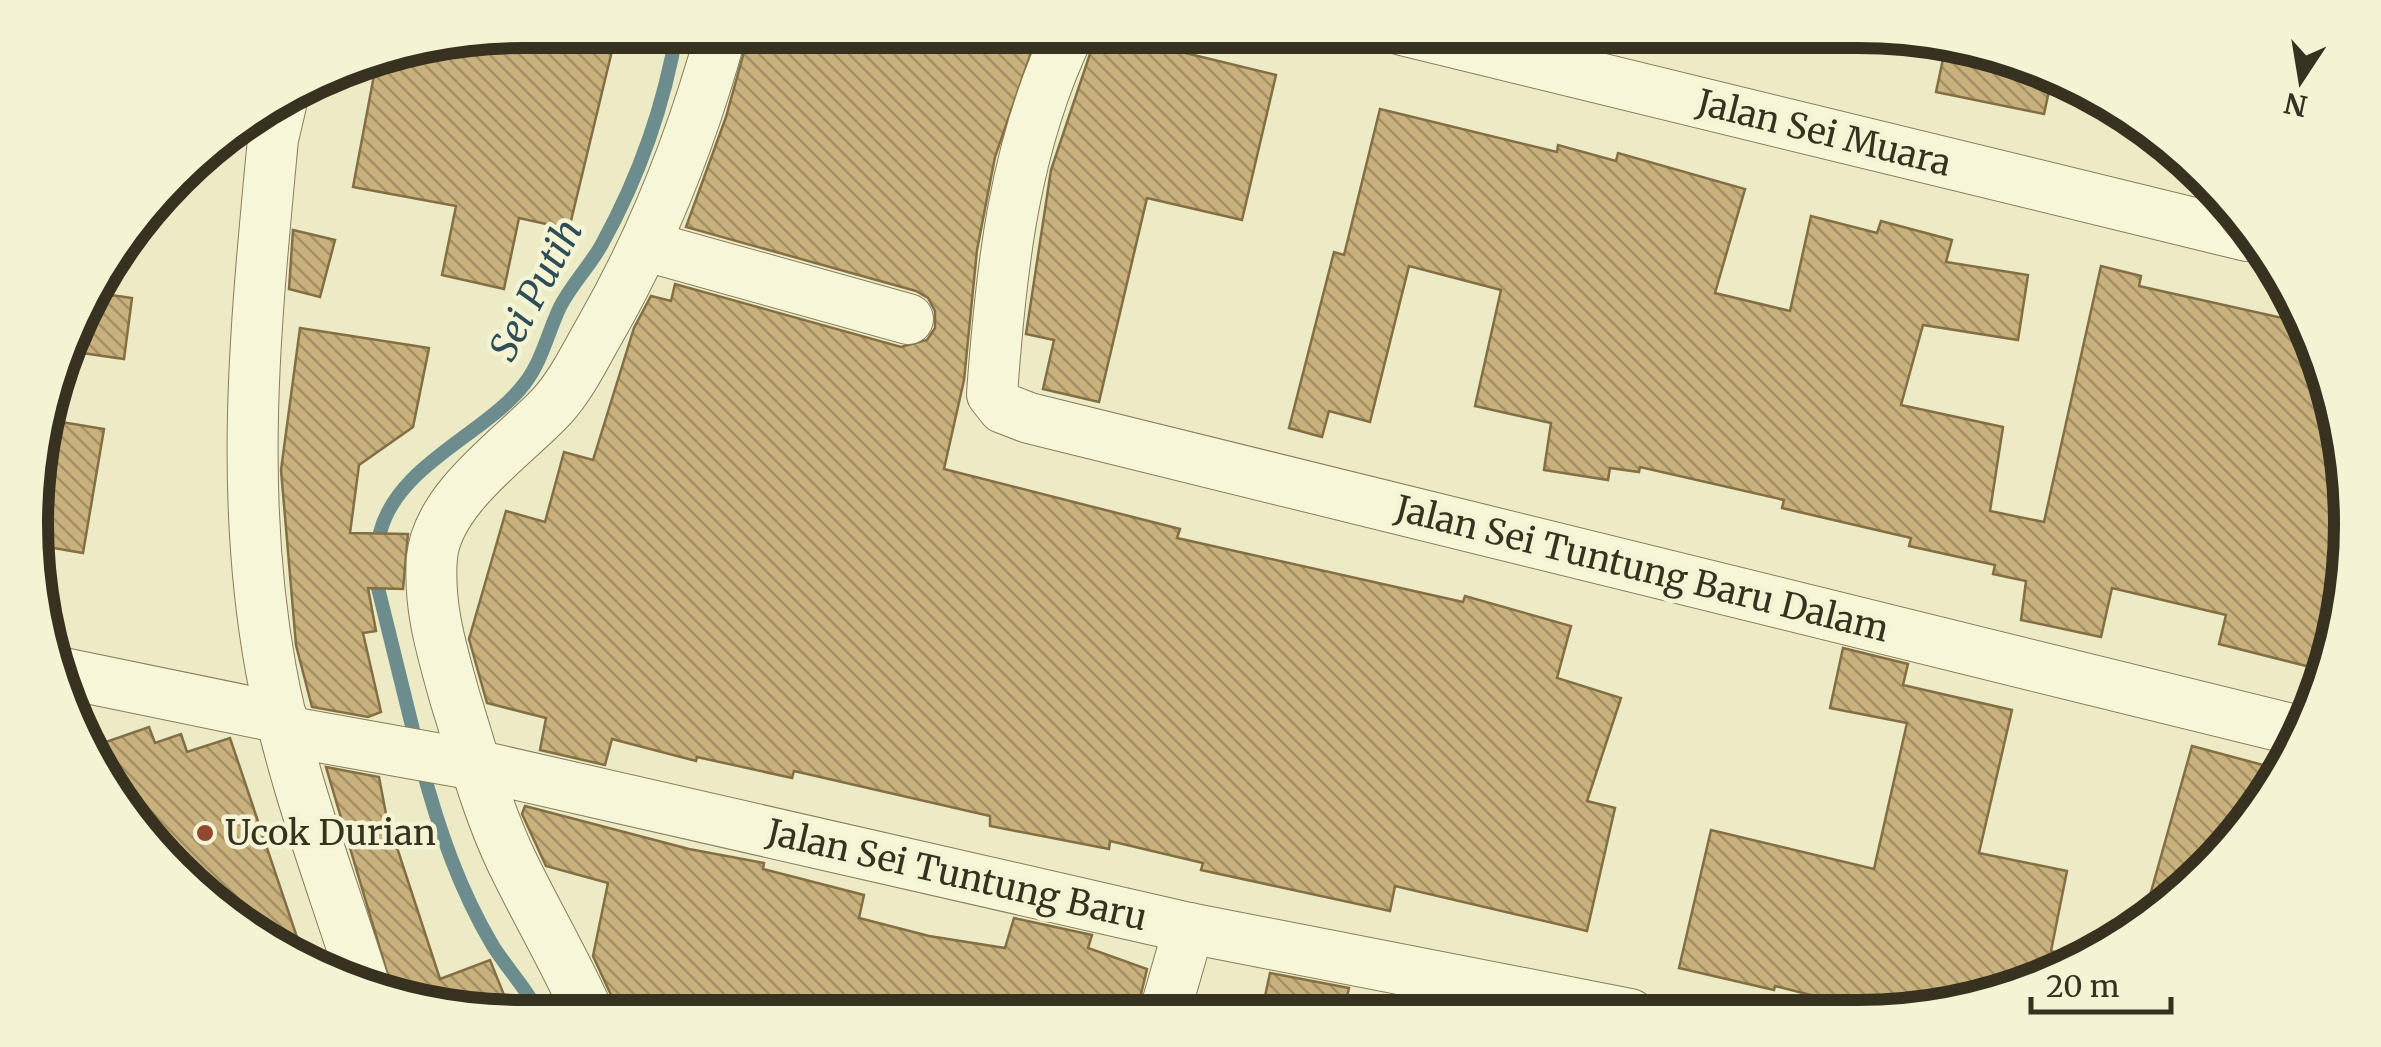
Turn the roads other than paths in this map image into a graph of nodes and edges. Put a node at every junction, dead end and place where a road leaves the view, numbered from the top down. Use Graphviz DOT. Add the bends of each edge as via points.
graph roads {
  1 [pos="717,48"];
  2 [pos="1062,48"];
  3 [pos="1476,48"];
  4 [pos="279,115"];
  5 [pos="2234,233"];
  6 [pos="646,246"];
  7 [pos="908,319"];
  8 [pos="72,675"];
  9 [pos="283,725"];
  10 [pos="2287,728"];
  11 [pos="459,762"];
  12 [pos="1189,928"];
  13 [pos="359,970"];
  14 [pos="581,1000"];
  15 [pos="1168,1000"];
  16 [pos="1558,1000"];
  1 -- 6 [label="street"];
  2 -- 10 [label="street, Jalan Sei Tuntung Baru Dalam" via="1038,104 1008,225 992,394 1003,408"];
  3 -- 5 [label="street, Jalan Sei Muara"];
  4 -- 9 [label="street" via="249,443 261,606"];
  6 -- 7 [label="street"];
  6 -- 11 [label="street" via="552,406 506,446 438,530 434,624"];
  8 -- 9 [label="street, Jalan Sei Tuntung Baru"];
  9 -- 11 [label="street, Jalan Sei Tuntung Baru"];
  9 -- 13 [label="street"];
  11 -- 12 [label="street, Jalan Sei Tuntung Baru"];
  11 -- 14 [label="street"];
  12 -- 15 [label="street"];
  12 -- 16 [label="street, Jalan Sei Tuntung Baru"];
}
